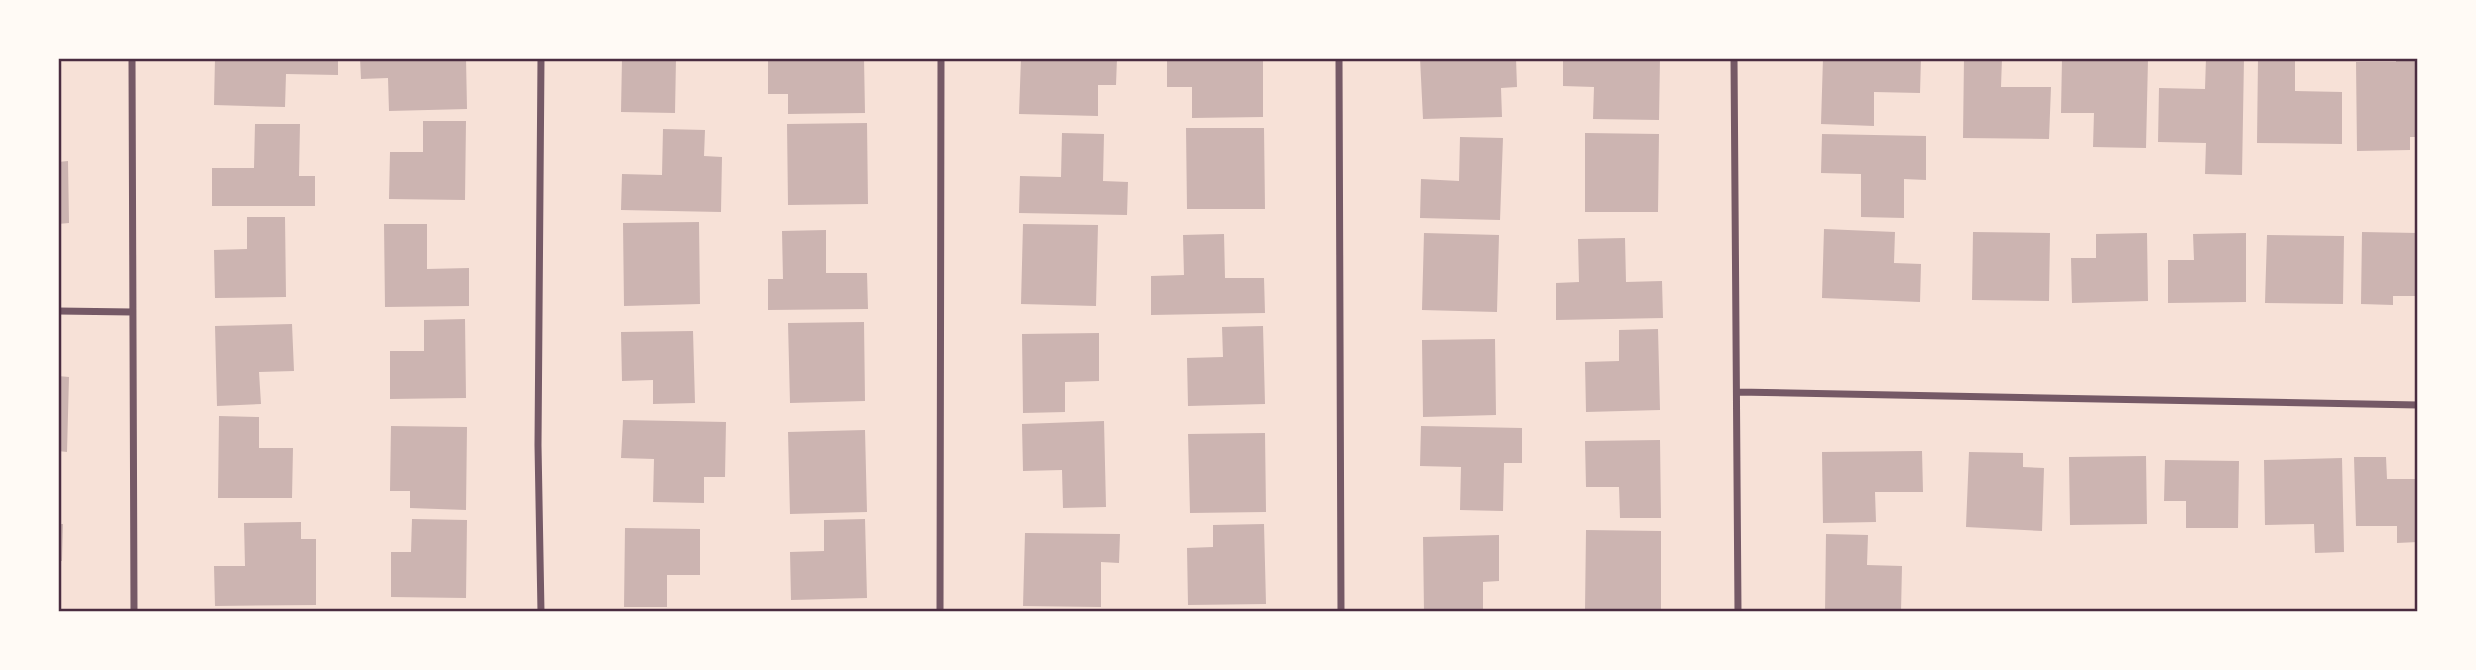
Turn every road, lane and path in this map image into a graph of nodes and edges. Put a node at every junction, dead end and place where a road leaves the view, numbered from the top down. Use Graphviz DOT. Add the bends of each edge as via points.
graph roads {
  1 [pos="132,58"];
  2 [pos="541,58"];
  3 [pos="941,58"];
  4 [pos="1339,58"];
  5 [pos="1734,58"];
  6 [pos="58,311"];
  7 [pos="132,312"];
  8 [pos="1737,392"];
  9 [pos="2418,405"];
  10 [pos="134,612"];
  11 [pos="541,612"];
  12 [pos="940,612"];
  13 [pos="1341,612"];
  14 [pos="1738,612"];
  1 -- 7 [label="street"];
  2 -- 11 [label="street"];
  3 -- 12 [label="street"];
  4 -- 13 [label="street"];
  5 -- 8 [label="street"];
  6 -- 7 [label="street"];
  7 -- 10 [label="street"];
  8 -- 9 [label="street"];
  8 -- 14 [label="street"];
}
